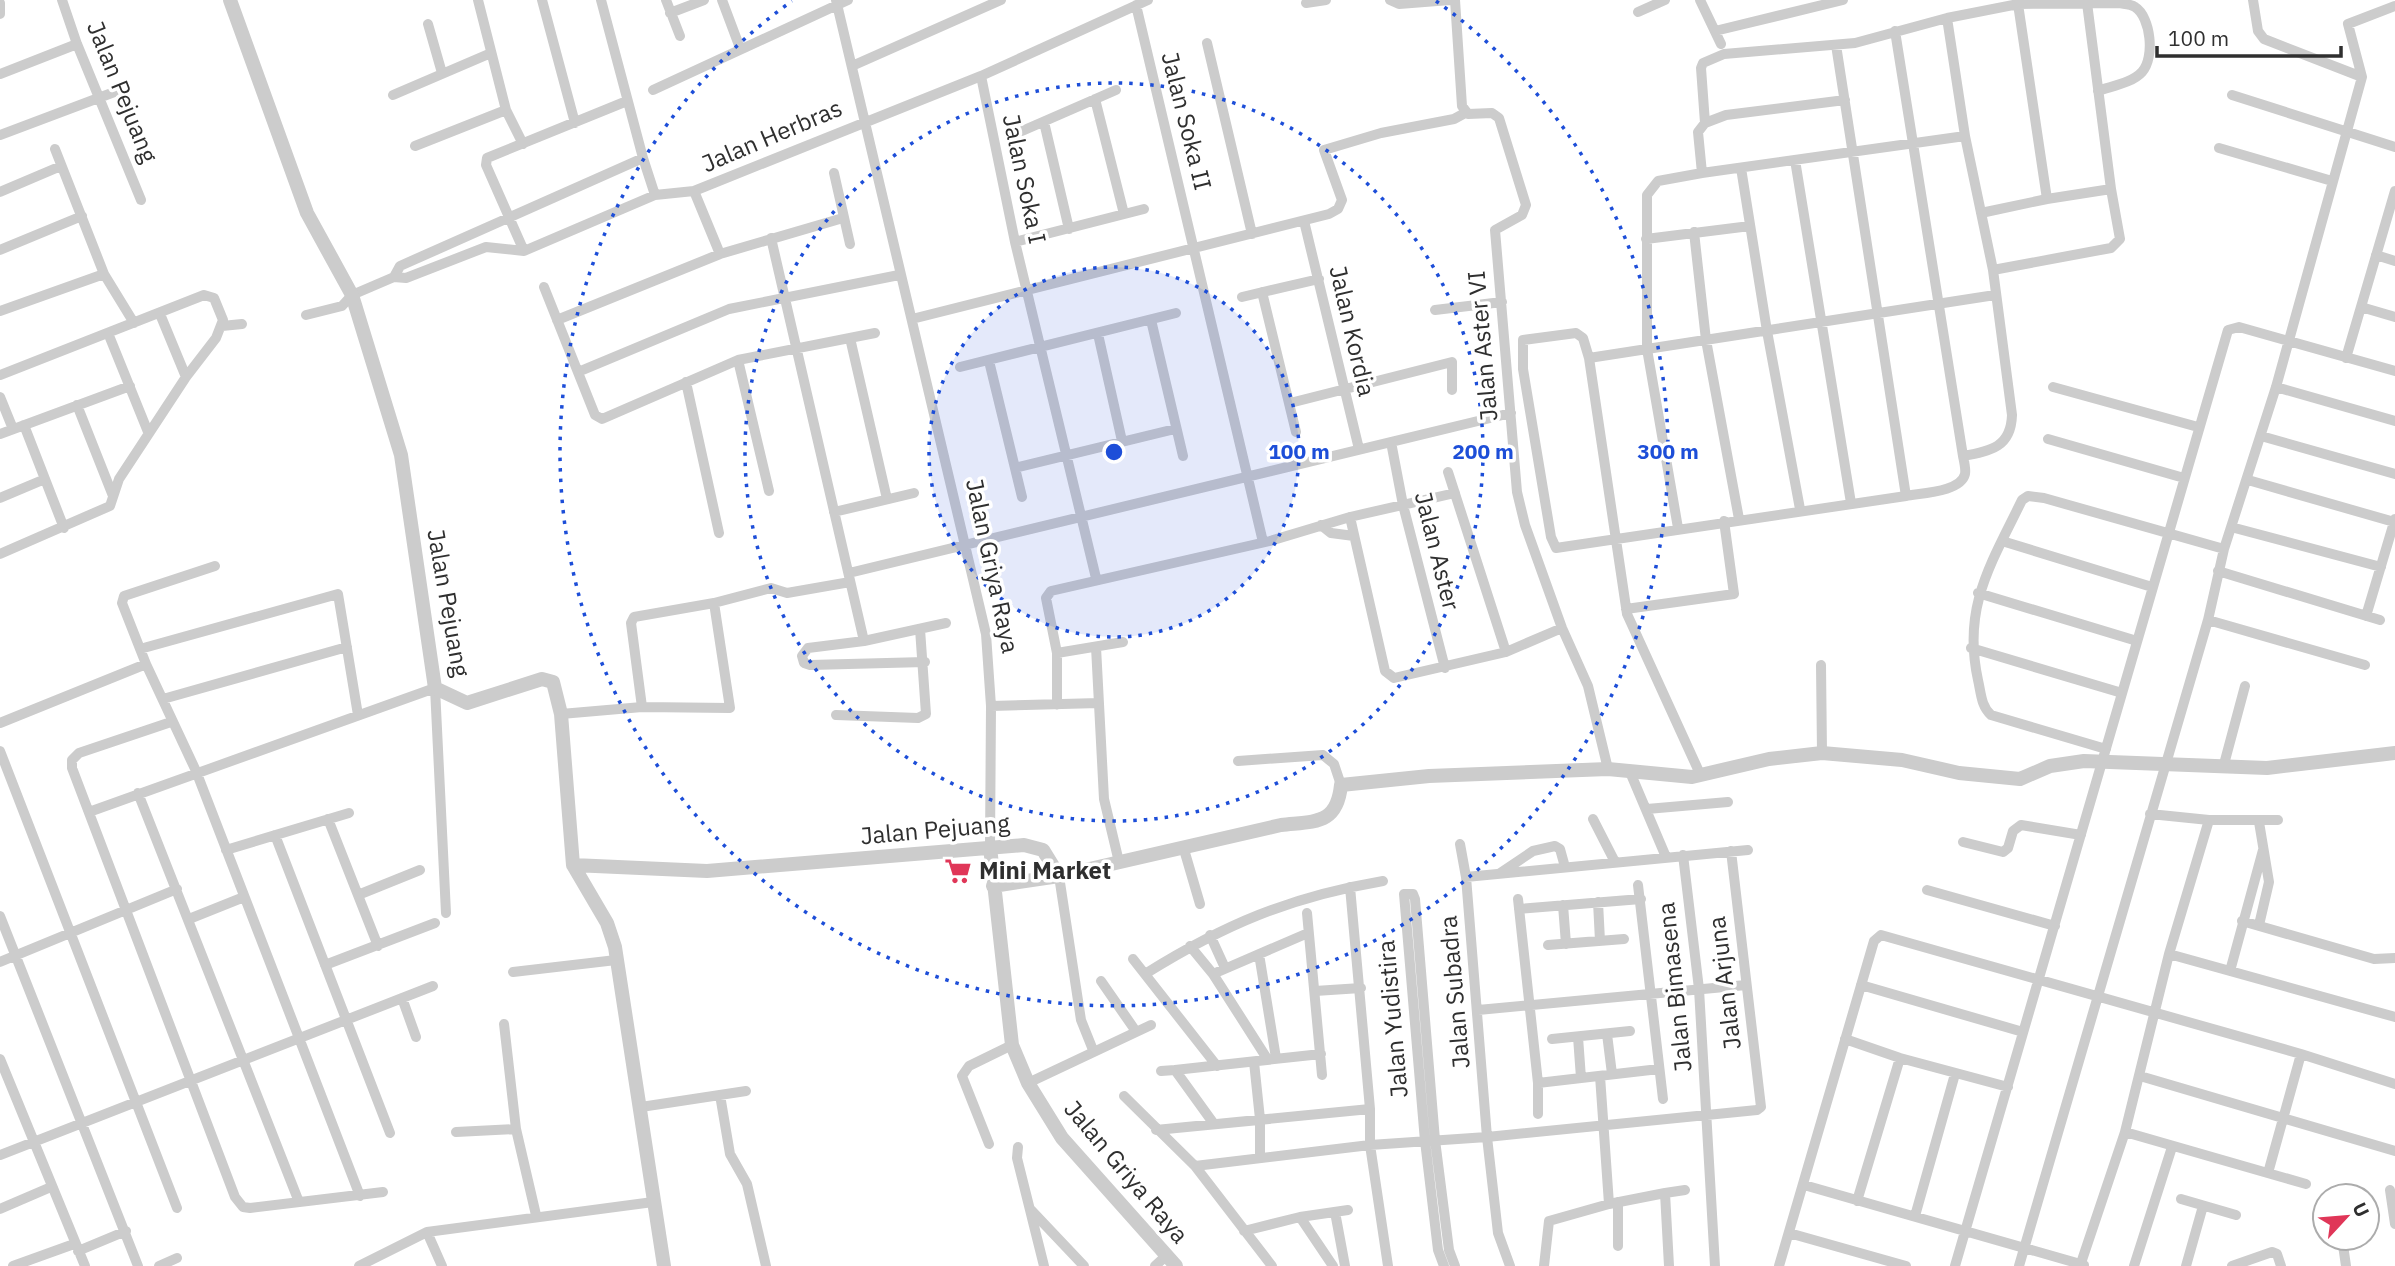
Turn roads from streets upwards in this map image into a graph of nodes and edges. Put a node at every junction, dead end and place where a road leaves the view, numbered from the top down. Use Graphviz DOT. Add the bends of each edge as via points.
graph roads {
  1 [pos="62,0"];
  2 [pos="230,0"];
  3 [pos="478,0"];
  4 [pos="542,0"];
  5 [pos="601,0"];
  6 [pos="666,0"];
  7 [pos="704,0"];
  8 [pos="722,0"];
  9 [pos="848,0"];
  10 [pos="1001,0"];
  11 [pos="1148,0"];
  12 [pos="1325,0"];
  13 [pos="1390,0"];
  14 [pos="1452,0"];
  15 [pos="1665,0"];
  16 [pos="1699,0"];
  17 [pos="1843,0"];
  18 [pos="2253,0"];
  19 [pos="837,2"];
  20 [pos="1306,3"];
  21 [pos="2087,3"];
  22 [pos="0,4"];
  23 [pos="2018,4"];
  24 [pos="1136,5"];
  25 [pos="2395,6"];
  26 [pos="1638,12"];
  27 [pos="670,13"];
  28 [pos="0,14"];
  29 [pos="1947,18"];
  30 [pos="428,24"];
  31 [pos="1716,31"];
  32 [pos="1895,31"];
  33 [pos="680,36"];
  34 [pos="1207,43"];
  35 [pos="77,44"];
  36 [pos="1721,44"];
  37 [pos="1836,45"];
  38 [pos="740,48"];
  39 [pos="491,53"];
  40 [pos="852,66"];
  41 [pos="442,73"];
  42 [pos="0,74"];
  43 [pos="981,76"];
  44 [pos="2362,77"];
  45 [pos="125,88"];
  46 [pos="653,90"];
  47 [pos="1116,90"];
  48 [pos="2098,91"];
  49 [pos="393,95"];
  50 [pos="2232,95"];
  51 [pos="100,98"];
  52 [pos="1095,99"];
  53 [pos="1845,100"];
  54 [pos="627,101"];
  55 [pos="506,110"];
  56 [pos="1465,113"];
  57 [pos="866,120"];
  58 [pos="1044,122"];
  59 [pos="575,123"];
  60 [pos="1705,123"];
  61 [pos="2346,130"];
  62 [pos="1022,131"];
  63 [pos="0,135"];
  64 [pos="1965,136"];
  65 [pos="523,144"];
  66 [pos="1912,144"];
  67 [pos="415,146"];
  68 [pos="2395,147"];
  69 [pos="2219,148"];
  70 [pos="55,149"];
  71 [pos="1853,152"];
  72 [pos="643,158"];
  73 [pos="1795,160"];
  74 [pos="61,166"];
  75 [pos="1741,168"];
  76 [pos="834,173"];
  77 [pos="1702,173"];
  78 [pos="2332,181"];
  79 [pos="2111,189"];
  80 [pos="694,191"];
  81 [pos="0,192"];
  82 [pos="655,195"];
  83 [pos="2394,198"];
  84 [pos="2047,199"];
  85 [pos="141,200"];
  86 [pos="1144,209"];
  87 [pos="1981,212"];
  88 [pos="1124,214"];
  89 [pos="82,216"];
  90 [pos="508,218"];
  91 [pos="843,218"];
  92 [pos="1304,221"];
  93 [pos="1750,226"];
  94 [pos="1069,229"];
  95 [pos="479,232"];
  96 [pos="1693,232"];
  97 [pos="1252,234"];
  98 [pos="771,238"];
  99 [pos="1646,239"];
  100 [pos="1015,242"];
  101 [pos="850,244"];
  102 [pos="1195,246"];
  103 [pos="486,247"];
  104 [pos="0,250"];
  105 [pos="524,251"];
  106 [pos="720,254"];
  107 [pos="2376,255"];
  108 [pos="2395,261"];
  109 [pos="1993,270"];
  110 [pos="104,274"];
  111 [pos="900,275"];
  112 [pos="394,277"];
  113 [pos="1319,279"];
  114 [pos="544,287"];
  115 [pos="1029,289"];
  116 [pos="1262,292"];
  117 [pos="352,295"];
  118 [pos="1995,295"];
  119 [pos="783,296"];
  120 [pos="1242,297"];
  121 [pos="1502,302"];
  122 [pos="1938,303"];
  123 [pos="2361,307"];
  124 [pos="1435,310"];
  125 [pos="0,311"];
  126 [pos="1176,313"];
  127 [pos="1877,313"];
  128 [pos="160,314"];
  129 [pos="306,315"];
  130 [pos="2395,317"];
  131 [pos="912,319"];
  132 [pos="557,320"];
  133 [pos="1151,320"];
  134 [pos="1822,322"];
  135 [pos="134,323"];
  136 [pos="242,324"];
  137 [pos="222,326"];
  138 [pos="1767,331"];
  139 [pos="108,333"];
  140 [pos="875,333"];
  141 [pos="1098,334"];
  142 [pos="850,338"];
  143 [pos="1706,340"];
  144 [pos="2289,342"];
  145 [pos="1042,347"];
  146 [pos="794,348"];
  147 [pos="1647,349"];
  148 [pos="1589,358"];
  149 [pos="2346,358"];
  150 [pos="738,360"];
  151 [pos="989,361"];
  152 [pos="960,367"];
  153 [pos="2395,371"];
  154 [pos="578,372"];
  155 [pos="0,374"];
  156 [pos="186,377"];
  157 [pos="686,382"];
  158 [pos="130,386"];
  159 [pos="2053,387"];
  160 [pos="2276,387"];
  161 [pos="1343,388"];
  162 [pos="1452,390"];
  163 [pos="0,397"];
  164 [pos="1290,403"];
  165 [pos="77,405"];
  166 [pos="1511,413"];
  167 [pos="2395,421"];
  168 [pos="18,427"];
  169 [pos="2198,427"];
  170 [pos="1175,429"];
  171 [pos="148,432"];
  172 [pos="1296,432"];
  173 [pos="0,434"];
  174 [pos="2261,436"];
  175 [pos="2048,439"];
  176 [pos="1122,441"];
  177 [pos="1391,442"];
  178 [pos="1359,449"];
  179 [pos="1068,455"];
  180 [pos="1183,456"];
  181 [pos="1964,456"];
  182 [pos="1015,468"];
  183 [pos="1448,472"];
  184 [pos="2395,474"];
  185 [pos="1250,477"];
  186 [pos="2184,478"];
  187 [pos="45,479"];
  188 [pos="2248,480"];
  189 [pos="769,491"];
  190 [pos="914,493"];
  191 [pos="1455,493"];
  192 [pos="113,496"];
  193 [pos="1906,496"];
  194 [pos="1022,497"];
  195 [pos="0,498"];
  196 [pos="887,499"];
  197 [pos="1851,503"];
  198 [pos="1403,505"];
  199 [pos="1800,509"];
  200 [pos="834,512"];
  201 [pos="1350,517"];
  202 [pos="1083,519"];
  203 [pos="1739,519"];
  204 [pos="2395,520"];
  205 [pos="1724,521"];
  206 [pos="1321,525"];
  207 [pos="2231,527"];
  208 [pos="64,528"];
  209 [pos="1678,528"];
  210 [pos="2170,532"];
  211 [pos="719,533"];
  212 [pos="1354,536"];
  213 [pos="1616,537"];
  214 [pos="2002,541"];
  215 [pos="1263,542"];
  216 [pos="967,545"];
  217 [pos="2224,549"];
  218 [pos="0,554"];
  219 [pos="215,566"];
  220 [pos="2381,567"];
  221 [pos="2218,571"];
  222 [pos="849,577"];
  223 [pos="1096,578"];
  224 [pos="2152,587"];
  225 [pos="1978,593"];
  226 [pos="714,603"];
  227 [pos="1626,609"];
  228 [pos="2366,616"];
  229 [pos="2208,620"];
  230 [pos="2380,620"];
  231 [pos="947,623"];
  232 [pos="1562,628"];
  233 [pos="920,629"];
  234 [pos="863,641"];
  235 [pos="2137,641"];
  236 [pos="1123,642"];
  237 [pos="347,647"];
  238 [pos="1096,647"];
  239 [pos="140,649"];
  240 [pos="1971,649"];
  241 [pos="1506,652"];
  242 [pos="1057,653"];
  243 [pos="925,662"];
  244 [pos="146,664"];
  245 [pos="1821,665"];
  246 [pos="2365,665"];
  247 [pos="1445,668"];
  248 [pos="2245,686"];
  249 [pos="435,688"];
  250 [pos="2122,693"];
  251 [pos="163,699"];
  252 [pos="1099,703"];
  253 [pos="1057,705"];
  254 [pos="991,706"];
  255 [pos="642,707"];
  256 [pos="561,713"];
  257 [pos="358,715"];
  258 [pos="836,715"];
  259 [pos="0,723"];
  260 [pos="171,723"];
  261 [pos="0,751"];
  262 [pos="1822,753"];
  263 [pos="2395,753"];
  264 [pos="2105,755"];
  265 [pos="1238,761"];
  266 [pos="2166,764"];
  267 [pos="2223,768"];
  268 [pos="1608,769"];
  269 [pos="196,771"];
  270 [pos="1630,772"];
  271 [pos="1701,776"];
  272 [pos="1341,785"];
  273 [pos="138,793"];
  274 [pos="1728,802"];
  275 [pos="1647,809"];
  276 [pos="89,812"];
  277 [pos="349,813"];
  278 [pos="2150,814"];
  279 [pos="328,819"];
  280 [pos="1594,819"];
  281 [pos="2209,820"];
  282 [pos="2278,820"];
  283 [pos="2259,822"];
  284 [pos="275,835"];
  285 [pos="2081,835"];
  286 [pos="1963,842"];
  287 [pos="1460,844"];
  288 [pos="1183,846"];
  289 [pos="990,847"];
  290 [pos="226,850"];
  291 [pos="1748,850"];
  292 [pos="2263,850"];
  293 [pos="1731,851"];
  294 [pos="1683,855"];
  295 [pos="1666,857"];
  296 [pos="1119,862"];
  297 [pos="1615,862"];
  298 [pos="573,865"];
  299 [pos="1565,867"];
  300 [pos="420,870"];
  301 [pos="1499,874"];
  302 [pos="1059,876"];
  303 [pos="1466,877"];
  304 [pos="1383,881"];
  305 [pos="1638,885"];
  306 [pos="993,886"];
  307 [pos="1350,887"];
  308 [pos="177,889"];
  309 [pos="1927,890"];
  310 [pos="358,895"];
  311 [pos="1409,896"];
  312 [pos="244,897"];
  313 [pos="1641,900"];
  314 [pos="1598,902"];
  315 [pos="1200,904"];
  316 [pos="1563,905"];
  317 [pos="126,911"];
  318 [pos="446,913"];
  319 [pos="1307,913"];
  320 [pos="0,916"];
  321 [pos="189,919"];
  322 [pos="2242,921"];
  323 [pos="435,923"];
  324 [pos="2259,925"];
  325 [pos="2055,926"];
  326 [pos="1308,933"];
  327 [pos="70,935"];
  328 [pos="1210,935"];
  329 [pos="1624,939"];
  330 [pos="1600,941"];
  331 [pos="1566,944"];
  332 [pos="1548,945"];
  333 [pos="378,946"];
  334 [pos="1190,946"];
  335 [pos="1259,954"];
  336 [pos="2169,954"];
  337 [pos="16,956"];
  338 [pos="2395,958"];
  339 [pos="1133,959"];
  340 [pos="615,960"];
  341 [pos="0,962"];
  342 [pos="325,965"];
  343 [pos="1225,968"];
  344 [pos="2230,971"];
  345 [pos="513,972"];
  346 [pos="1145,974"];
  347 [pos="1213,974"];
  348 [pos="1101,981"];
  349 [pos="2039,981"];
  350 [pos="1746,985"];
  351 [pos="1861,985"];
  352 [pos="433,986"];
  353 [pos="1361,988"];
  354 [pos="1699,989"];
  355 [pos="1315,991"];
  356 [pos="1651,994"];
  357 [pos="2098,997"];
  358 [pos="402,998"];
  359 [pos="1529,1005"];
  360 [pos="1478,1010"];
  361 [pos="2156,1013"];
  362 [pos="2395,1017"];
  363 [pos="345,1019"];
  364 [pos="504,1024"];
  365 [pos="1151,1025"];
  366 [pos="1135,1030"];
  367 [pos="1630,1031"];
  368 [pos="2023,1032"];
  369 [pos="1607,1034"];
  370 [pos="416,1037"];
  371 [pos="1578,1037"];
  372 [pos="299,1038"];
  373 [pos="1845,1039"];
  374 [pos="1552,1040"];
  375 [pos="1012,1045"];
  376 [pos="1093,1050"];
  377 [pos="1321,1054"];
  378 [pos="2301,1054"];
  379 [pos="1900,1058"];
  380 [pos="0,1059"];
  381 [pos="1272,1059"];
  382 [pos="244,1060"];
  383 [pos="1254,1062"];
  384 [pos="1217,1066"];
  385 [pos="1659,1069"];
  386 [pos="1175,1070"];
  387 [pos="1161,1071"];
  388 [pos="1612,1074"];
  389 [pos="1955,1074"];
  390 [pos="1322,1075"];
  391 [pos="1600,1076"];
  392 [pos="2140,1076"];
  393 [pos="1581,1078"];
  394 [pos="4,1079"];
  395 [pos="192,1081"];
  396 [pos="1028,1083"];
  397 [pos="1538,1083"];
  398 [pos="2395,1084"];
  399 [pos="2008,1087"];
  400 [pos="746,1091"];
  401 [pos="720,1095"];
  402 [pos="1124,1096"];
  403 [pos="1662,1099"];
  404 [pos="134,1104"];
  405 [pos="641,1107"];
  406 [pos="1370,1110"];
  407 [pos="1538,1114"];
  408 [pos="1708,1114"];
  409 [pos="1260,1119"];
  410 [pos="2283,1120"];
  411 [pos="83,1124"];
  412 [pos="1214,1124"];
  413 [pos="1605,1126"];
  414 [pos="516,1129"];
  415 [pos="1156,1130"];
  416 [pos="456,1132"];
  417 [pos="2125,1132"];
  418 [pos="390,1133"];
  419 [pos="1487,1137"];
  420 [pos="1430,1141"];
  421 [pos="34,1143"];
  422 [pos="989,1144"];
  423 [pos="1370,1145"];
  424 [pos="1018,1147"];
  425 [pos="2172,1147"];
  426 [pos="2395,1151"];
  427 [pos="0,1155"];
  428 [pos="1260,1158"];
  429 [pos="1195,1166"];
  430 [pos="2268,1173"];
  431 [pos="2306,1184"];
  432 [pos="1804,1185"];
  433 [pos="51,1187"];
  434 [pos="1685,1190"];
  435 [pos="2390,1190"];
  436 [pos="383,1192"];
  437 [pos="1665,1193"];
  438 [pos="360,1196"];
  439 [pos="2181,1199"];
  440 [pos="1857,1201"];
  441 [pos="299,1202"];
  442 [pos="653,1202"];
  443 [pos="1614,1203"];
  444 [pos="2203,1206"];
  445 [pos="177,1208"];
  446 [pos="1029,1208"];
  447 [pos="0,1209"];
  448 [pos="1348,1210"];
  449 [pos="1335,1212"];
  450 [pos="536,1215"];
  451 [pos="2236,1215"];
  452 [pos="1915,1216"];
  453 [pos="1300,1217"];
  454 [pos="2395,1224"];
  455 [pos="1965,1230"];
  456 [pos="126,1231"];
  457 [pos="1244,1231"];
  458 [pos="427,1232"];
  459 [pos="1789,1233"];
  460 [pos="1618,1246"];
  461 [pos="76,1247"];
  462 [pos="2025,1247"];
  463 [pos="177,1258"];
  464 [pos="1166,1263"];
  465 [pos="1082,1265"];
  466 [pos="2082,1265"];
  467 [pos="13,1266"];
  468 [pos="85,1266"];
  469 [pos="138,1266"];
  470 [pos="159,1266"];
  471 [pos="359,1266"];
  472 [pos="442,1266"];
  473 [pos="664,1266"];
  474 [pos="766,1266"];
  475 [pos="1044,1266"];
  476 [pos="1272,1266"];
  477 [pos="1333,1266"];
  478 [pos="1345,1266"];
  479 [pos="1388,1266"];
  480 [pos="1444,1266"];
  481 [pos="1455,1266"];
  482 [pos="1510,1266"];
  483 [pos="1544,1266"];
  484 [pos="1669,1266"];
  485 [pos="1715,1266"];
  486 [pos="1779,1266"];
  487 [pos="1906,1266"];
  488 [pos="1955,1266"];
  489 [pos="2019,1266"];
  490 [pos="2134,1266"];
  491 [pos="2186,1266"];
  492 [pos="2232,1266"];
  493 [pos="2281,1266"];
  1 -- 35 [label="street, Jalan Pejuang"];
  2 -- 117 [label="street, Jalan Pejuang" via="307,213"];
  3 -- 39 [label="street"];
  4 -- 59 [label="street"];
  5 -- 54 [label="street"];
  6 -- 27 [label="street"];
  7 -- 27 [label="street"];
  8 -- 38 [label="street"];
  9 -- 19 [label="street"];
  10 -- 40 [label="street"];
  11 -- 24 [label="street, Jalan Herbras"];
  12 -- 20 [label="street"];
  13 -- 14 [label="street" via="1399,4"];
  14 -- 56 [label="street"];
  15 -- 26 [label="street"];
  16 -- 31 [label="street"];
  17 -- 31 [label="street"];
  18 -- 44 [label="street" via="2258,31 2264,39"];
  19 -- 38 [label="street"];
  19 -- 40 [label="street, Jalan Griya Raya"];
  21 -- 23 [label="street"];
  21 -- 48 [label="street"];
  21 -- 48 [label="street" via="2134,6 2143,15 2150,48 2142,73"];
  22 -- 28 [label="street"];
  23 -- 29 [label="street"];
  23 -- 84 [label="street"];
  24 -- 43 [label="street, Jalan Herbras"];
  24 -- 102 [label="street, Jalan Soka II"];
  25 -- 44 [label="street" via="2348,24"];
  27 -- 33 [label="street"];
  29 -- 32 [label="street"];
  29 -- 64 [label="street"];
  30 -- 41 [label="street"];
  31 -- 36 [label="street"];
  32 -- 37 [label="street"];
  32 -- 66 [label="street"];
  34 -- 97 [label="street"];
  35 -- 42 [label="street"];
  35 -- 51 [label="street, Jalan Pejuang"];
  37 -- 53 [label="street"];
  37 -- 60 [label="street" via="1709,59 1701,68"];
  38 -- 46 [label="street"];
  39 -- 41 [label="street"];
  39 -- 55 [label="street"];
  40 -- 57 [label="street, Jalan Griya Raya"];
  41 -- 49 [label="street"];
  43 -- 57 [label="street, Jalan Herbras"];
  43 -- 100 [label="street, Jalan Soka I"];
  44 -- 61 [label="street"];
  45 -- 51 [label="street"];
  47 -- 52 [label="street"];
  48 -- 79 [label="street"];
  50 -- 61 [label="street"];
  51 -- 63 [label="street"];
  51 -- 85 [label="street, Jalan Pejuang"];
  52 -- 58 [label="street"];
  52 -- 88 [label="street"];
  53 -- 60 [label="street" via="1726,115"];
  53 -- 71 [label="street"];
  54 -- 59 [label="street"];
  54 -- 72 [label="street"];
  55 -- 65 [label="street"];
  55 -- 67 [label="street"];
  56 -- 92 [label="street" via="1324,150 1342,205"];
  56 -- 121 [label="street, Jalan Aster VI" via="1496,114 1526,205 1522,215 1495,230"];
  57 -- 80 [label="street, Jalan Herbras"];
  57 -- 111 [label="street, Jalan Griya Raya"];
  58 -- 62 [label="street"];
  58 -- 94 [label="street"];
  59 -- 65 [label="street"];
  60 -- 77 [label="street" via="1698,132"];
  61 -- 68 [label="street"];
  61 -- 78 [label="street"];
  64 -- 66 [label="street"];
  64 -- 87 [label="street"];
  65 -- 90 [label="street" via="490,156 486,162"];
  66 -- 71 [label="street"];
  66 -- 122 [label="street"];
  69 -- 78 [label="street"];
  70 -- 74 [label="street"];
  71 -- 73 [label="street"];
  71 -- 127 [label="street"];
  72 -- 82 [label="street"];
  72 -- 90 [label="street"];
  73 -- 75 [label="street"];
  73 -- 134 [label="street"];
  74 -- 81 [label="street"];
  74 -- 89 [label="street"];
  75 -- 77 [label="street"];
  75 -- 93 [label="street"];
  76 -- 91 [label="street"];
  77 -- 99 [label="street" via="1658,181 1650,188"];
  78 -- 144 [label="street"];
  79 -- 84 [label="street"];
  79 -- 109 [label="street" via="2120,239 2111,248"];
  80 -- 82 [label="street, Jalan Herbras"];
  80 -- 106 [label="street"];
  82 -- 105 [label="street, Jalan Herbras"];
  83 -- 107 [label="street"];
  84 -- 87 [label="street"];
  86 -- 88 [label="street"];
  87 -- 109 [label="street"];
  88 -- 94 [label="street"];
  89 -- 104 [label="street"];
  89 -- 110 [label="street"];
  90 -- 95 [label="street"];
  90 -- 105 [label="street"];
  91 -- 98 [label="street"];
  91 -- 101 [label="street"];
  92 -- 97 [label="street"];
  92 -- 113 [label="street, Jalan Kordia"];
  93 -- 96 [label="street"];
  93 -- 138 [label="street"];
  94 -- 100 [label="street"];
  95 -- 103 [label="street"];
  95 -- 112 [label="street" via="400,266"];
  96 -- 99 [label="street"];
  96 -- 143 [label="street"];
  97 -- 102 [label="street"];
  98 -- 106 [label="street"];
  98 -- 119 [label="street"];
  99 -- 147 [label="street"];
  100 -- 115 [label="street, Jalan Soka I"];
  102 -- 115 [label="street"];
  102 -- 185 [label="street, Jalan Soka II"];
  103 -- 105 [label="street"];
  103 -- 112 [label="street" via="406,278"];
  106 -- 132 [label="street"];
  107 -- 108 [label="street"];
  107 -- 123 [label="street"];
  109 -- 118 [label="street"];
  110 -- 125 [label="street"];
  110 -- 135 [label="street"];
  111 -- 119 [label="street"];
  111 -- 131 [label="street, Jalan Griya Raya"];
  112 -- 117 [label="street"];
  113 -- 116 [label="street"];
  113 -- 161 [label="street, Jalan Kordia"];
  114 -- 132 [label="street"];
  115 -- 131 [label="street"];
  115 -- 145 [label="street, Jalan Soka I"];
  116 -- 120 [label="street"];
  116 -- 164 [label="street"];
  117 -- 129 [label="street" via="342,306"];
  117 -- 249 [label="street, Jalan Pejuang" via="401,455"];
  118 -- 122 [label="street"];
  118 -- 181 [label="street" via="2012,400 2012,429 2001,446"];
  119 -- 146 [label="street"];
  119 -- 154 [label="street" via="729,309"];
  121 -- 124 [label="street"];
  121 -- 166 [label="street, Jalan Aster VI"];
  122 -- 127 [label="street"];
  122 -- 181 [label="street"];
  123 -- 130 [label="street"];
  123 -- 149 [label="street"];
  126 -- 133 [label="street"];
  127 -- 134 [label="street"];
  127 -- 193 [label="street"];
  128 -- 135 [label="street"];
  128 -- 137 [label="street" via="209,295 218,307"];
  128 -- 156 [label="street"];
  131 -- 216 [label="street, Jalan Griya Raya"];
  132 -- 154 [label="street"];
  133 -- 141 [label="street"];
  133 -- 170 [label="street"];
  134 -- 138 [label="street"];
  134 -- 197 [label="street"];
  135 -- 139 [label="street"];
  136 -- 137 [label="street"];
  137 -- 156 [label="street"];
  138 -- 143 [label="street"];
  138 -- 199 [label="street"];
  139 -- 155 [label="street"];
  139 -- 158 [label="street"];
  140 -- 142 [label="street"];
  141 -- 145 [label="street"];
  141 -- 176 [label="street"];
  142 -- 146 [label="street"];
  142 -- 196 [label="street"];
  143 -- 147 [label="street"];
  143 -- 203 [label="street"];
  144 -- 149 [label="street"];
  144 -- 160 [label="street"];
  144 -- 169 [label="street" via="2239,327 2230,329"];
  145 -- 151 [label="street"];
  145 -- 179 [label="street, Jalan Soka I"];
  146 -- 150 [label="street"];
  146 -- 200 [label="street"];
  147 -- 148 [label="street"];
  147 -- 209 [label="street"];
  148 -- 213 [label="street"];
  148 -- 213 [label="street" via="1583,338 1576,333 1523,340 1521,351 1556,548"];
  149 -- 153 [label="street"];
  150 -- 157 [label="street"];
  150 -- 189 [label="street"];
  151 -- 152 [label="street"];
  151 -- 182 [label="street"];
  154 -- 157 [label="street" via="595,415 602,419"];
  156 -- 171 [label="street"];
  157 -- 211 [label="street"];
  158 -- 165 [label="street"];
  158 -- 171 [label="street"];
  159 -- 169 [label="street"];
  160 -- 167 [label="street"];
  160 -- 174 [label="street"];
  161 -- 162 [label="street" via="1452,362"];
  161 -- 164 [label="street"];
  161 -- 178 [label="street, Jalan Kordia"];
  163 -- 168 [label="street"];
  164 -- 172 [label="street"];
  165 -- 168 [label="street"];
  165 -- 192 [label="street"];
  166 -- 177 [label="street"];
  166 -- 232 [label="street, Jalan Aster VI" via="1517,492"];
  168 -- 173 [label="street"];
  168 -- 187 [label="street"];
  169 -- 186 [label="street"];
  170 -- 176 [label="street"];
  170 -- 180 [label="street"];
  171 -- 192 [label="street"];
  174 -- 184 [label="street"];
  174 -- 188 [label="street"];
  175 -- 186 [label="street"];
  176 -- 179 [label="street"];
  177 -- 178 [label="street"];
  177 -- 198 [label="street, Jalan Aster"];
  178 -- 185 [label="street"];
  179 -- 182 [label="street"];
  179 -- 202 [label="street, Jalan Soka I"];
  181 -- 193 [label="street" via="1965,474 1960,481"];
  182 -- 194 [label="street"];
  183 -- 191 [label="street"];
  185 -- 202 [label="street"];
  185 -- 215 [label="street, Jalan Soka II"];
  186 -- 210 [label="street"];
  187 -- 195 [label="street"];
  187 -- 208 [label="street"];
  188 -- 204 [label="street"];
  188 -- 207 [label="street"];
  190 -- 196 [label="street"];
  191 -- 198 [label="street"];
  191 -- 241 [label="street"];
  192 -- 208 [label="street" via="102,512"];
  193 -- 197 [label="street"];
  196 -- 200 [label="street"];
  197 -- 199 [label="street"];
  198 -- 201 [label="street"];
  198 -- 247 [label="street, Jalan Aster"];
  199 -- 203 [label="street"];
  200 -- 222 [label="street"];
  201 -- 206 [label="street"];
  201 -- 212 [label="street"];
  202 -- 216 [label="street"];
  202 -- 223 [label="street, Jalan Soka I"];
  203 -- 205 [label="street"];
  204 -- 220 [label="street"];
  205 -- 209 [label="street"];
  205 -- 227 [label="street" via="1734,594"];
  206 -- 212 [label="street" via="1331,533"];
  206 -- 215 [label="street"];
  207 -- 217 [label="street"];
  207 -- 220 [label="street"];
  208 -- 218 [label="street"];
  209 -- 213 [label="street"];
  210 -- 214 [label="street" via="2033,495 2022,500"];
  210 -- 217 [label="street"];
  210 -- 224 [label="street"];
  212 -- 247 [label="street" via="1385,671 1399,678"];
  213 -- 227 [label="street"];
  214 -- 224 [label="street"];
  214 -- 225 [label="street"];
  215 -- 223 [label="street"];
  216 -- 222 [label="street"];
  216 -- 254 [label="street, Jalan Griya Raya" via="986,634"];
  217 -- 221 [label="street"];
  219 -- 239 [label="street" via="124,596 122,603"];
  220 -- 228 [label="street"];
  221 -- 228 [label="street"];
  221 -- 229 [label="street"];
  222 -- 226 [label="street" via="786,593 771,588"];
  222 -- 234 [label="street"];
  223 -- 242 [label="street" via="1046,596"];
  224 -- 235 [label="street"];
  225 -- 235 [label="street"];
  225 -- 240 [label="street"];
  226 -- 255 [label="street" via="631,620"];
  226 -- 255 [label="street" via="730,708"];
  227 -- 271 [label="street"];
  228 -- 230 [label="street"];
  229 -- 246 [label="street"];
  229 -- 266 [label="street"];
  231 -- 233 [label="street"];
  232 -- 241 [label="street"];
  232 -- 268 [label="street, Jalan Aster VI" via="1588,686"];
  233 -- 234 [label="street"];
  233 -- 243 [label="street"];
  234 -- 243 [label="street" via="808,648 803,660 810,665"];
  235 -- 250 [label="street"];
  236 -- 238 [label="street"];
  237 -- 239 [label="street" via="338,594"];
  237 -- 251 [label="street"];
  237 -- 257 [label="street"];
  238 -- 242 [label="street"];
  238 -- 252 [label="street"];
  239 -- 244 [label="street"];
  240 -- 250 [label="street"];
  240 -- 264 [label="street" via="1983,705 1991,715"];
  241 -- 247 [label="street"];
  242 -- 253 [label="street"];
  243 -- 258 [label="street" via="928,710 918,718"];
  244 -- 251 [label="street"];
  244 -- 259 [label="street"];
  245 -- 262 [label="street"];
  248 -- 267 [label="street"];
  249 -- 256 [label="street, Jalan Pejuang" via="467,703 549,678"];
  249 -- 257 [label="street"];
  249 -- 318 [label="street"];
  250 -- 264 [label="street"];
  251 -- 260 [label="street"];
  252 -- 253 [label="street"];
  252 -- 296 [label="street" via="1104,799"];
  253 -- 254 [label="street"];
  254 -- 289 [label="street, Jalan Griya Raya"];
  255 -- 256 [label="street"];
  256 -- 298 [label="street, Jalan Pejuang"];
  257 -- 269 [label="street"];
  260 -- 269 [label="street"];
  260 -- 276 [label="street" via="74,756 72,768"];
  261 -- 327 [label="street"];
  262 -- 264 [label="street" via="2020,779 2050,766"];
  262 -- 271 [label="street" via="1769,759"];
  263 -- 267 [label="street" via="2280,767"];
  264 -- 266 [label="street"];
  264 -- 285 [label="street"];
  265 -- 272 [label="street" via="1323,755 1334,764"];
  266 -- 267 [label="street"];
  266 -- 278 [label="street"];
  268 -- 270 [label="street"];
  268 -- 272 [label="street" via="1429,776"];
  269 -- 273 [label="street"];
  269 -- 290 [label="street"];
  270 -- 271 [label="street"];
  270 -- 275 [label="street"];
  272 -- 288 [label="street" via="1331,816"];
  273 -- 276 [label="street"];
  273 -- 308 [label="street"];
  274 -- 275 [label="street"];
  275 -- 295 [label="street"];
  276 -- 317 [label="street"];
  277 -- 279 [label="street"];
  278 -- 281 [label="street"];
  278 -- 357 [label="street"];
  279 -- 284 [label="street"];
  279 -- 310 [label="street"];
  280 -- 297 [label="street"];
  281 -- 283 [label="street"];
  281 -- 336 [label="street"];
  282 -- 283 [label="street"];
  283 -- 292 [label="street"];
  284 -- 290 [label="street"];
  284 -- 342 [label="street"];
  285 -- 286 [label="street" via="2021,825 2003,852"];
  285 -- 325 [label="street"];
  287 -- 303 [label="street, Jalan Subadra"];
  288 -- 296 [label="street"];
  288 -- 315 [label="street"];
  289 -- 298 [label="street, Jalan Pejuang" via="707,871"];
  289 -- 302 [label="street, Jalan Pejuang" via="1024,845 1043,850"];
  289 -- 306 [label="street, Jalan Griya Raya"];
  290 -- 312 [label="street"];
  291 -- 293 [label="street"];
  292 -- 322 [label="street"];
  292 -- 324 [label="street" via="2269,882"];
  293 -- 294 [label="street"];
  293 -- 350 [label="street, Jalan Arjuna"];
  294 -- 295 [label="street"];
  294 -- 354 [label="street, Jalan Bimasena"];
  295 -- 297 [label="street"];
  296 -- 302 [label="street"];
  297 -- 299 [label="street"];
  298 -- 340 [label="street" via="607,923"];
  299 -- 301 [label="street"];
  299 -- 301 [label="street" via="1555,845 1533,850"];
  300 -- 310 [label="street"];
  301 -- 303 [label="street"];
  302 -- 306 [label="street"];
  302 -- 376 [label="street" via="1081,1020"];
  303 -- 360 [label="street, Jalan Subadra"];
  304 -- 307 [label="street"];
  305 -- 313 [label="street"];
  306 -- 375 [label="street, Jalan Griya Raya"];
  307 -- 328 [label="street" via="1291,901"];
  307 -- 353 [label="street"];
  308 -- 317 [label="street"];
  308 -- 321 [label="street"];
  309 -- 325 [label="street"];
  310 -- 333 [label="street"];
  311 -- 420 [label="street, Jalan Yudistira"];
  312 -- 321 [label="street"];
  312 -- 372 [label="street"];
  313 -- 314 [label="street"];
  313 -- 356 [label="street"];
  314 -- 316 [label="street"];
  314 -- 330 [label="street"];
  316 -- 331 [label="street"];
  316 -- 359 [label="street" via="1519,904"];
  317 -- 327 [label="street"];
  317 -- 395 [label="street"];
  319 -- 326 [label="street"];
  320 -- 337 [label="street"];
  321 -- 382 [label="street"];
  322 -- 324 [label="street"];
  322 -- 344 [label="street"];
  323 -- 333 [label="street"];
  324 -- 338 [label="street" via="2374,958"];
  325 -- 349 [label="street"];
  326 -- 335 [label="street"];
  326 -- 355 [label="street"];
  327 -- 337 [label="street"];
  327 -- 404 [label="street"];
  328 -- 334 [label="street"];
  328 -- 343 [label="street"];
  329 -- 330 [label="street"];
  330 -- 331 [label="street"];
  331 -- 332 [label="street"];
  333 -- 342 [label="street"];
  334 -- 346 [label="street"];
  334 -- 347 [label="street"];
  335 -- 343 [label="street"];
  335 -- 381 [label="street"];
  336 -- 344 [label="street"];
  336 -- 361 [label="street"];
  337 -- 341 [label="street"];
  337 -- 411 [label="street"];
  339 -- 346 [label="street"];
  340 -- 345 [label="street"];
  340 -- 405 [label="street"];
  342 -- 363 [label="street"];
  343 -- 347 [label="street"];
  344 -- 362 [label="street"];
  346 -- 384 [label="street"];
  347 -- 381 [label="street"];
  348 -- 366 [label="street"];
  349 -- 351 [label="street" via="1885,935 1874,941"];
  349 -- 357 [label="street"];
  349 -- 368 [label="street"];
  350 -- 354 [label="street"];
  350 -- 408 [label="street, Jalan Arjuna" via="1760,1107"];
  351 -- 368 [label="street"];
  351 -- 373 [label="street"];
  352 -- 358 [label="street"];
  353 -- 355 [label="street"];
  353 -- 406 [label="street"];
  354 -- 356 [label="street"];
  354 -- 408 [label="street, Jalan Bimasena"];
  355 -- 377 [label="street"];
  356 -- 359 [label="street"];
  356 -- 385 [label="street"];
  357 -- 361 [label="street"];
  357 -- 462 [label="street"];
  358 -- 363 [label="street"];
  358 -- 370 [label="street"];
  359 -- 360 [label="street"];
  359 -- 397 [label="street"];
  360 -- 419 [label="street, Jalan Subadra"];
  361 -- 378 [label="street"];
  361 -- 392 [label="street"];
  363 -- 372 [label="street"];
  363 -- 418 [label="street"];
  364 -- 414 [label="street"];
  365 -- 366 [label="street"];
  366 -- 376 [label="street"];
  367 -- 369 [label="street"];
  368 -- 399 [label="street"];
  369 -- 371 [label="street"];
  369 -- 388 [label="street"];
  371 -- 374 [label="street"];
  371 -- 393 [label="street"];
  372 -- 382 [label="street"];
  372 -- 438 [label="street"];
  373 -- 379 [label="street"];
  373 -- 432 [label="street"];
  375 -- 396 [label="street, Jalan Griya Raya"];
  375 -- 422 [label="street" via="969,1066 962,1076"];
  376 -- 396 [label="street"];
  377 -- 381 [label="street"];
  377 -- 390 [label="street"];
  378 -- 398 [label="street"];
  378 -- 410 [label="street"];
  379 -- 389 [label="street"];
  379 -- 440 [label="street"];
  380 -- 394 [label="street"];
  381 -- 383 [label="street"];
  382 -- 395 [label="street"];
  382 -- 441 [label="street"];
  383 -- 384 [label="street"];
  383 -- 409 [label="street"];
  384 -- 386 [label="street"];
  385 -- 388 [label="street"];
  385 -- 403 [label="street"];
  386 -- 387 [label="street"];
  386 -- 412 [label="street"];
  388 -- 391 [label="street"];
  389 -- 399 [label="street"];
  389 -- 452 [label="street"];
  391 -- 393 [label="street"];
  391 -- 413 [label="street"];
  392 -- 410 [label="street"];
  392 -- 417 [label="street"];
  393 -- 397 [label="street"];
  394 -- 421 [label="street"];
  395 -- 404 [label="street"];
  395 -- 441 [label="street" via="239,1204 250,1208"];
  396 -- 464 [label="street, Jalan Griya Raya" via="1062,1138"];
  397 -- 407 [label="street"];
  399 -- 455 [label="street"];
  400 -- 401 [label="street"];
  401 -- 405 [label="street"];
  401 -- 474 [label="street" via="730,1154 747,1184"];
  402 -- 415 [label="street"];
  404 -- 411 [label="street"];
  404 -- 445 [label="street"];
  405 -- 442 [label="street"];
  406 -- 409 [label="street"];
  406 -- 423 [label="street"];
  408 -- 413 [label="street"];
  408 -- 485 [label="street, Jalan Bimasena"];
  409 -- 412 [label="street"];
  409 -- 428 [label="street"];
  410 -- 426 [label="street"];
  410 -- 430 [label="street"];
  411 -- 421 [label="street"];
  411 -- 456 [label="street"];
  412 -- 415 [label="street"];
  413 -- 419 [label="street"];
  413 -- 443 [label="street"];
  414 -- 416 [label="street"];
  414 -- 450 [label="street"];
  415 -- 429 [label="street"];
  417 -- 425 [label="street"];
  417 -- 466 [label="street"];
  419 -- 420 [label="street"];
  419 -- 482 [label="street, Jalan Subadra" via="1498,1233"];
  420 -- 423 [label="street"];
  420 -- 480 [label="street" via="1438,1250"];
  420 -- 481 [label="street"];
  421 -- 427 [label="street"];
  421 -- 433 [label="street"];
  423 -- 428 [label="street"];
  423 -- 479 [label="street"];
  424 -- 446 [label="street"];
  425 -- 430 [label="street"];
  425 -- 490 [label="street"];
  428 -- 429 [label="street"];
  429 -- 457 [label="street"];
  430 -- 431 [label="street"];
  432 -- 440 [label="street"];
  432 -- 459 [label="street"];
  433 -- 447 [label="street"];
  433 -- 461 [label="street"];
  434 -- 437 [label="street"];
  435 -- 454 [label="street"];
  436 -- 438 [label="street"];
  437 -- 443 [label="street"];
  437 -- 484 [label="street"];
  438 -- 441 [label="street"];
  439 -- 444 [label="street"];
  440 -- 452 [label="street"];
  442 -- 450 [label="street"];
  442 -- 473 [label="street"];
  443 -- 460 [label="street"];
  443 -- 483 [label="street" via="1549,1221"];
  444 -- 451 [label="street"];
  444 -- 491 [label="street"];
  446 -- 465 [label="street"];
  446 -- 475 [label="street"];
  448 -- 449 [label="street"];
  449 -- 453 [label="street"];
  449 -- 478 [label="street"];
  450 -- 458 [label="street"];
  452 -- 455 [label="street"];
  453 -- 457 [label="street"];
  453 -- 477 [label="street"];
  455 -- 462 [label="street"];
  455 -- 488 [label="street"];
  456 -- 461 [label="street"];
  456 -- 469 [label="street"];
  457 -- 476 [label="street"];
  458 -- 471 [label="street"];
  458 -- 472 [label="street"];
  459 -- 486 [label="street"];
  459 -- 487 [label="street"];
  461 -- 467 [label="street"];
  461 -- 468 [label="street"];
  462 -- 466 [label="street"];
  462 -- 489 [label="street"];
  463 -- 470 [label="street"];
  492 -- 493 [label="street" via="2272,1252"];
}
